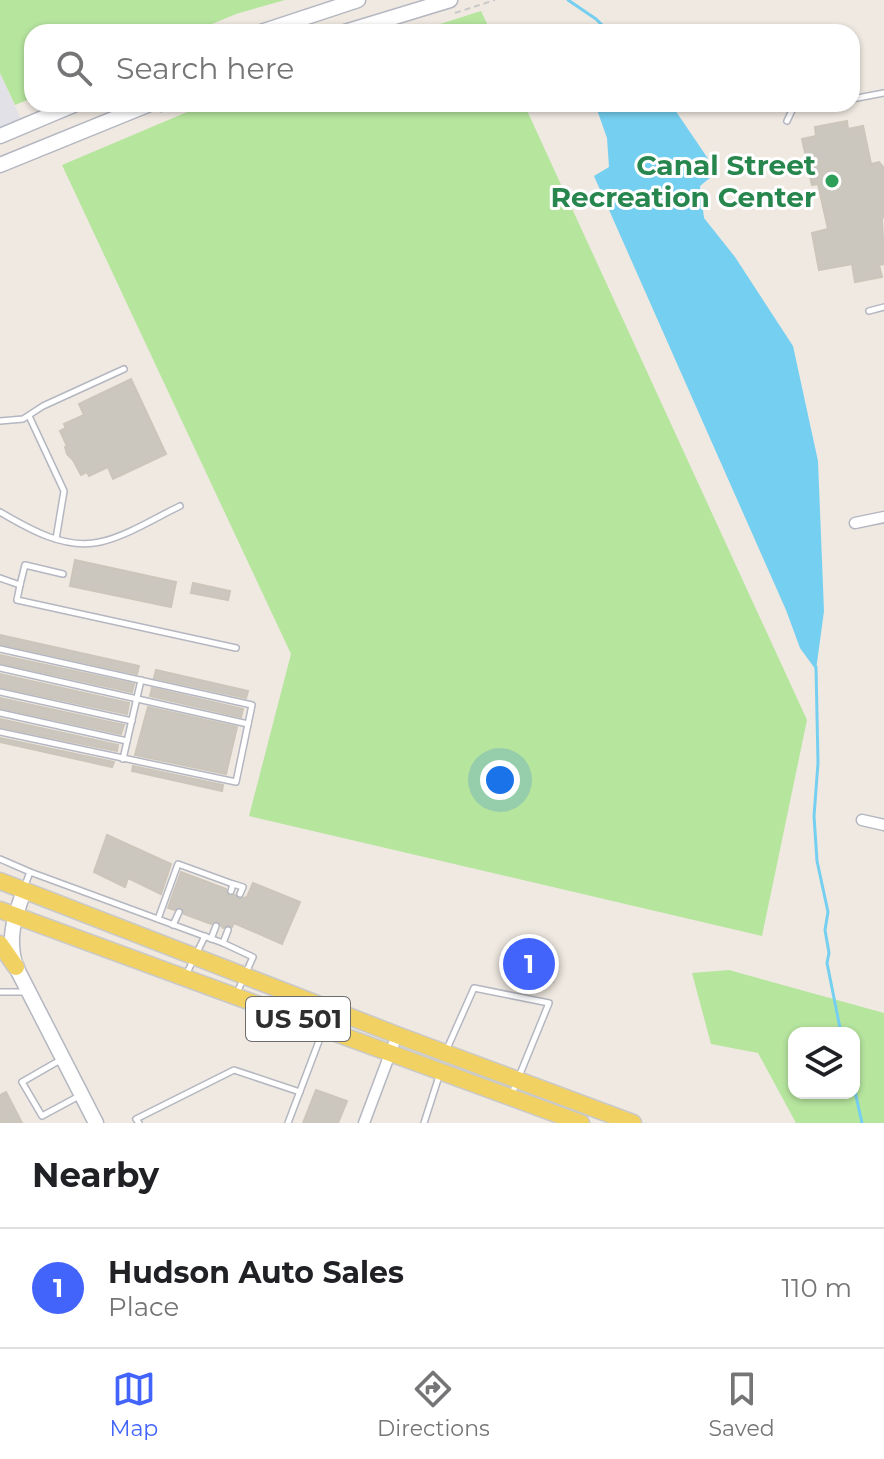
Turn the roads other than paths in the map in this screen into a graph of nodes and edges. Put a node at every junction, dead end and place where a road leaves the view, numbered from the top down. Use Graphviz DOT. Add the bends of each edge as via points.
graph roads {
  1 [pos="358,0"];
  2 [pos="450,0"];
  3 [pos="285,24"];
  4 [pos="371,24"];
  5 [pos="884,93"];
  6 [pos="860,98"];
  7 [pos="57,112"];
  8 [pos="130,112"];
  9 [pos="791,112"];
  10 [pos="787,121"];
  11 [pos="0,136"];
  12 [pos="0,165"];
  13 [pos="884,307"];
  14 [pos="869,311"];
  15 [pos="124,369"];
  16 [pos="29,416"];
  17 [pos="0,421"];
  18 [pos="180,506"];
  19 [pos="0,512"];
  20 [pos="884,517"];
  21 [pos="855,523"];
  22 [pos="56,539"];
  23 [pos="63,574"];
  24 [pos="0,578"];
  25 [pos="20,585"];
  26 [pos="236,648"];
  27 [pos="0,649"];
  28 [pos="0,668"];
  29 [pos="141,680"];
  30 [pos="0,692"];
  31 [pos="137,699"];
  32 [pos="0,713"];
  33 [pos="132,721"];
  34 [pos="248,724"];
  35 [pos="0,732"];
  36 [pos="127,741"];
  37 [pos="123,759"];
  38 [pos="862,820"];
  39 [pos="884,825"];
  40 [pos="0,859"];
  41 [pos="30,872"];
  42 [pos="0,881"];
  43 [pos="24,891"];
  44 [pos="240,894"];
  45 [pos="179,912"];
  46 [pos="7,913"];
  47 [pos="147,915"];
  48 [pos="158,919"];
  49 [pos="173,925"];
  50 [pos="216,926"];
  51 [pos="228,930"];
  52 [pos="140,936"];
  53 [pos="208,938"];
  54 [pos="223,943"];
  55 [pos="0,944"];
  56 [pos="194,956"];
  57 [pos="16,967"];
  58 [pos="245,976"];
  59 [pos="185,977"];
  60 [pos="0,992"];
  61 [pos="29,992"];
  62 [pos="235,996"];
  63 [pos="324,1029"];
  64 [pos="397,1035"];
  65 [pos="390,1053"];
  66 [pos="445,1053"];
  67 [pos="63,1058"];
  68 [pos="441,1071"];
  69 [pos="519,1080"];
  70 [pos="300,1092"];
  71 [pos="82,1094"];
  72 [pos="511,1097"];
  73 [pos="96,1123"];
  74 [pos="139,1123"];
  75 [pos="288,1123"];
  76 [pos="364,1123"];
  77 [pos="424,1123"];
  78 [pos="581,1123"];
  79 [pos="633,1123"];
  1 -- 3 [label="main road"];
  2 -- 4 [label="main road"];
  5 -- 6 [label="lane"];
  7 -- 11 [label="main road"];
  8 -- 12 [label="main road"];
  9 -- 10 [label="lane"];
  13 -- 14 [label="lane"];
  15 -- 16 [label="lane"];
  16 -- 17 [label="lane"];
  16 -- 22 [label="lane" via="64,491"];
  18 -- 22 [label="lane" via="102,542"];
  19 -- 22 [label="lane"];
  20 -- 21 [label="street"];
  23 -- 25 [label="lane" via="25,565"];
  24 -- 25 [label="lane"];
  25 -- 26 [label="lane" via="17,600"];
  27 -- 29 [label="lane"];
  28 -- 31 [label="lane"];
  29 -- 31 [label="lane"];
  29 -- 34 [label="lane" via="252,705"];
  30 -- 33 [label="lane"];
  31 -- 33 [label="lane"];
  31 -- 34 [label="lane"];
  32 -- 36 [label="lane"];
  33 -- 36 [label="lane"];
  34 -- 37 [label="lane" via="236,782"];
  35 -- 37 [label="lane"];
  36 -- 37 [label="lane"];
  38 -- 39 [label="street"];
  40 -- 41 [label="lane"];
  41 -- 43 [label="lane"];
  41 -- 47 [label="lane"];
  42 -- 43 [label="main road, US 501"];
  43 -- 46 [label="main road"];
  43 -- 52 [label="main road, US 501"];
  44 -- 48 [label="lane" via="243,887 178,864"];
  45 -- 49 [label="lane"];
  46 -- 57 [label="main road"];
  46 -- 59 [label="main road, US 501"];
  47 -- 48 [label="lane"];
  47 -- 52 [label="lane"];
  48 -- 49 [label="lane"];
  49 -- 53 [label="lane"];
  50 -- 53 [label="lane"];
  51 -- 54 [label="lane"];
  52 -- 56 [label="main road, US 501"];
  53 -- 54 [label="lane"];
  53 -- 56 [label="lane"];
  54 -- 58 [label="lane" via="253,957"];
  55 -- 57 [label="main road"];
  56 -- 58 [label="main road, US 501"];
  56 -- 59 [label="lane"];
  57 -- 61 [label="main road"];
  58 -- 62 [label="lane"];
  58 -- 64 [label="main road, US 501"];
  59 -- 62 [label="main road, US 501"];
  60 -- 61 [label="lane"];
  61 -- 67 [label="main road"];
  62 -- 63 [label="main road, US 501"];
  63 -- 65 [label="main road, US 501"];
  63 -- 70 [label="lane"];
  64 -- 65 [label="street"];
  64 -- 66 [label="main road, US 501"];
  65 -- 68 [label="main road, US 501"];
  65 -- 76 [label="street"];
  66 -- 68 [label="lane"];
  66 -- 69 [label="main road, US 501"];
  66 -- 69 [label="lane" via="474,988 549,1003"];
  67 -- 71 [label="main road"];
  67 -- 71 [label="lane" via="22,1082 42,1116"];
  68 -- 72 [label="main road, US 501"];
  68 -- 77 [label="lane"];
  69 -- 72 [label="lane"];
  69 -- 79 [label="main road, US 501"];
  70 -- 74 [label="lane" via="234,1070 136,1119"];
  70 -- 75 [label="lane"];
  71 -- 73 [label="main road"];
  72 -- 78 [label="main road, US 501"];
}
